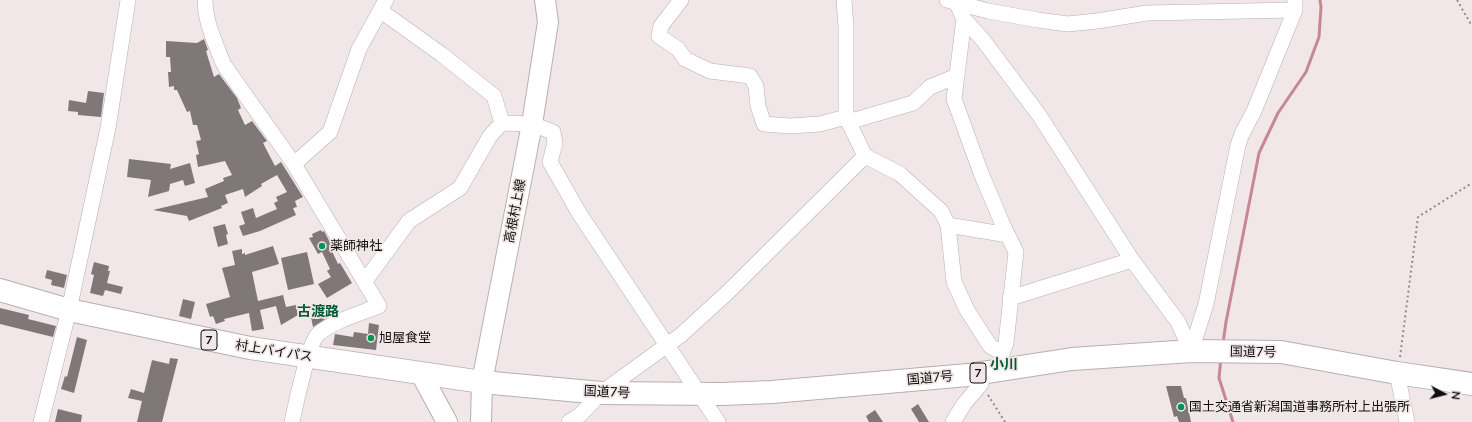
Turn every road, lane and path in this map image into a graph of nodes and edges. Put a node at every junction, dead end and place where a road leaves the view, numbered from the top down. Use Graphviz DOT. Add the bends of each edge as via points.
graph roads {
  1 [pos="128,0"];
  2 [pos="205,0"];
  3 [pos="545,0"];
  4 [pos="681,0"];
  5 [pos="844,0"];
  6 [pos="1457,0"];
  7 [pos="954,1"];
  8 [pos="383,5"];
  9 [pos="1295,5"];
  10 [pos="964,19"];
  11 [pos="1472,26"];
  12 [pos="956,76"];
  13 [pos="847,120"];
  14 [pos="502,123"];
  15 [pos="532,124"];
  16 [pos="865,156"];
  17 [pos="294,164"];
  18 [pos="1472,183"];
  19 [pos="948,226"];
  20 [pos="1008,235"];
  21 [pos="1132,260"];
  22 [pos="365,281"];
  23 [pos="0,290"];
  24 [pos="1010,298"];
  25 [pos="69,310"];
  26 [pos="668,345"];
  27 [pos="1191,351"];
  28 [pos="308,357"];
  29 [pos="1002,362"];
  30 [pos="1397,373"];
  31 [pos="421,374"];
  32 [pos="980,378"];
  33 [pos="482,382"];
  34 [pos="1472,384"];
  35 [pos="601,393"];
  36 [pos="700,394"];
  37 [pos="41,422"];
  38 [pos="292,422"];
  39 [pos="447,422"];
  40 [pos="480,422"];
  41 [pos="569,422"];
  42 [pos="718,422"];
  43 [pos="953,422"];
  44 [pos="1005,422"];
  45 [pos="1407,422"];
  1 -- 25 [label="street" via="108,128"];
  2 -- 17 [label="street" via="205,12 224,65"];
  3 -- 15 [label="main road, 高根村上線" via="548,22"];
  4 -- 13 [label="street" via="662,26 659,36 678,49 685,59 710,71 750,76 756,86 758,106 764,124 790,126"];
  5 -- 13 [label="street"];
  6 -- 11 [label="path"];
  7 -- 9 [label="street" via="1031,19 1068,24 1147,12"];
  7 -- 10 [label="street"];
  8 -- 14 [label="street" via="494,96"];
  8 -- 17 [label="street" via="359,49 330,132"];
  9 -- 27 [label="street" via="1238,145 1206,304"];
  10 -- 12 [label="street"];
  10 -- 21 [label="street" via="983,40 1039,115"];
  12 -- 13 [label="street" via="930,87 913,103"];
  12 -- 20 [label="street" via="954,99 981,173"];
  13 -- 16 [label="street"];
  14 -- 15 [label="street"];
  14 -- 22 [label="street" via="490,136 460,188 409,221"];
  15 -- 26 [label="street" via="553,132 555,143 550,162 579,213"];
  15 -- 33 [label="main road, 高根村上線"];
  16 -- 19 [label="street" via="900,174 940,212"];
  16 -- 26 [label="street" via="727,293"];
  17 -- 22 [label="street"];
  18 -- 30 [label="path" via="1418,217"];
  19 -- 20 [label="street"];
  19 -- 29 [label="street" via="954,282 967,310"];
  20 -- 24 [label="street" via="1016,252"];
  21 -- 24 [label="street"];
  21 -- 27 [label="street" via="1178,322"];
  22 -- 28 [label="street" via="380,306 331,325 316,335"];
  23 -- 25 [label="highway, 村上バイパス / 7"];
  24 -- 29 [label="street"];
  25 -- 28 [label="highway, 村上バイパス / 7" via="250,348"];
  25 -- 37 [label="street"];
  26 -- 35 [label="street"];
  26 -- 36 [label="street"];
  27 -- 29 [label="highway, 国道7号 / 7"];
  27 -- 30 [label="highway, 国道7号 / 7" via="1281,352"];
  28 -- 31 [label="highway, 村上バイパス / 7"];
  28 -- 38 [label="street"];
  29 -- 32 [label="highway, 国道7号 / 7"];
  30 -- 34 [label="highway, 国道7号 / 7"];
  30 -- 45 [label="street"];
  31 -- 33 [label="highway, 村上バイパス / 7"];
  31 -- 39 [label="main road"];
  32 -- 36 [label="highway, 国道7号 / 7" via="968,375 772,392"];
  32 -- 43 [label="street"];
  32 -- 44 [label="path"];
  33 -- 35 [label="highway, 国道7号 / 7"];
  33 -- 40 [label="main road, 高根村上線"];
  35 -- 36 [label="highway, 国道7号 / 7"];
  35 -- 41 [label="street" via="580,415"];
  36 -- 42 [label="street"];
}
